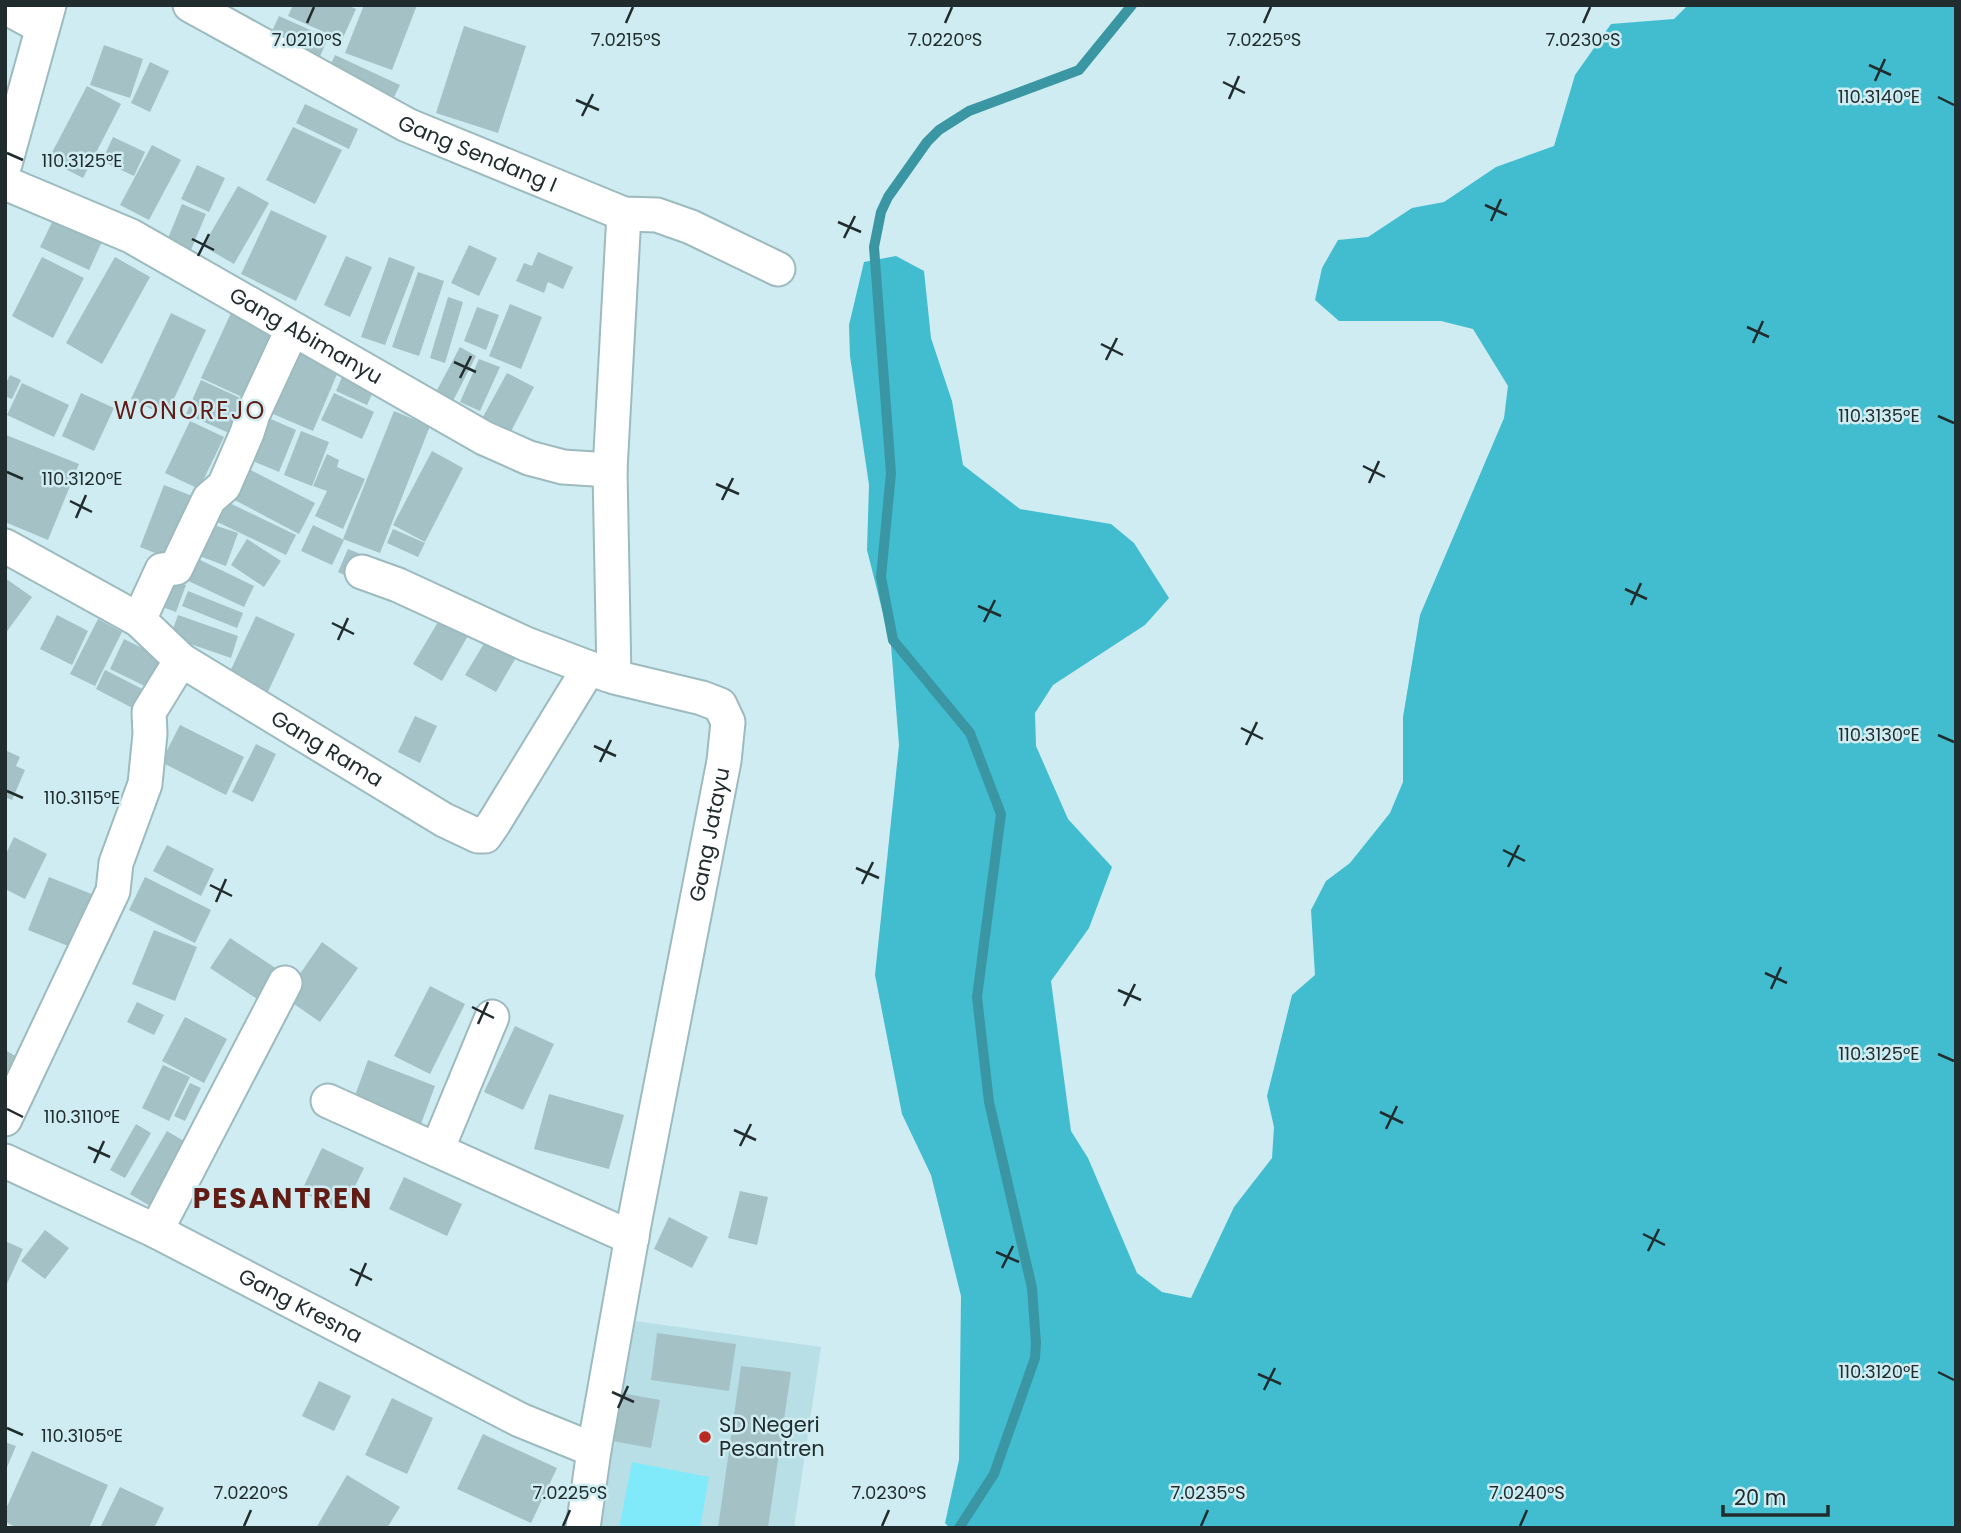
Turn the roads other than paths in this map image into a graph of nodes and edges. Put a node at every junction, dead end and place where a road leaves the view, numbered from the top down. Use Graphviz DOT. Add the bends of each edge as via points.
graph roads {
  1 [pos="196,7"];
  2 [pos="5,8"];
  3 [pos="46,16"];
  4 [pos="5,164"];
  5 [pos="5,183"];
  6 [pos="624,214"];
  7 [pos="778,270"];
  8 [pos="292,330"];
  9 [pos="610,470"];
  10 [pos="5,546"];
  11 [pos="362,572"];
  12 [pos="139,620"];
  13 [pos="181,660"];
  14 [pos="602,673"];
  15 [pos="285,983"];
  16 [pos="492,1017"];
  17 [pos="328,1101"];
  18 [pos="5,1119"];
  19 [pos="437,1150"];
  20 [pos="5,1161"];
  21 [pos="156,1231"];
  22 [pos="632,1238"];
  23 [pos="594,1450"];
  24 [pos="583,1528"];
  1 -- 6 [label="street, Gang Sendang I" via="407,125"];
  2 -- 3 [label="street"];
  3 -- 4 [label="street"];
  5 -- 8 [label="street, Gang Abimanyu" via="131,236"];
  6 -- 7 [label="street, Gang Sendang I" via="657,215 691,227"];
  6 -- 9 [label="street"];
  8 -- 9 [label="street, Gang Abimanyu" via="495,443 563,467"];
  8 -- 12 [label="street" via="224,485 209,499 176,568 162,570"];
  9 -- 14 [label="street"];
  10 -- 12 [label="street, Gang Rama"];
  11 -- 14 [label="street"];
  12 -- 13 [label="street, Gang Rama"];
  13 -- 14 [label="street, Gang Rama" via="444,820 478,836 485,836"];
  13 -- 18 [label="street" via="149,712 145,784 117,863 113,891"];
  14 -- 22 [label="street, Gang Jatayu" via="720,705 728,722"];
  15 -- 21 [label="street"];
  16 -- 19 [label="street"];
  17 -- 19 [label="street"];
  19 -- 22 [label="street"];
  20 -- 21 [label="street, Gang Kresna"];
  21 -- 23 [label="street, Gang Kresna" via="520,1420"];
  22 -- 23 [label="street, Gang Jatayu"];
  23 -- 24 [label="street, Gang Jatayu"];
}
